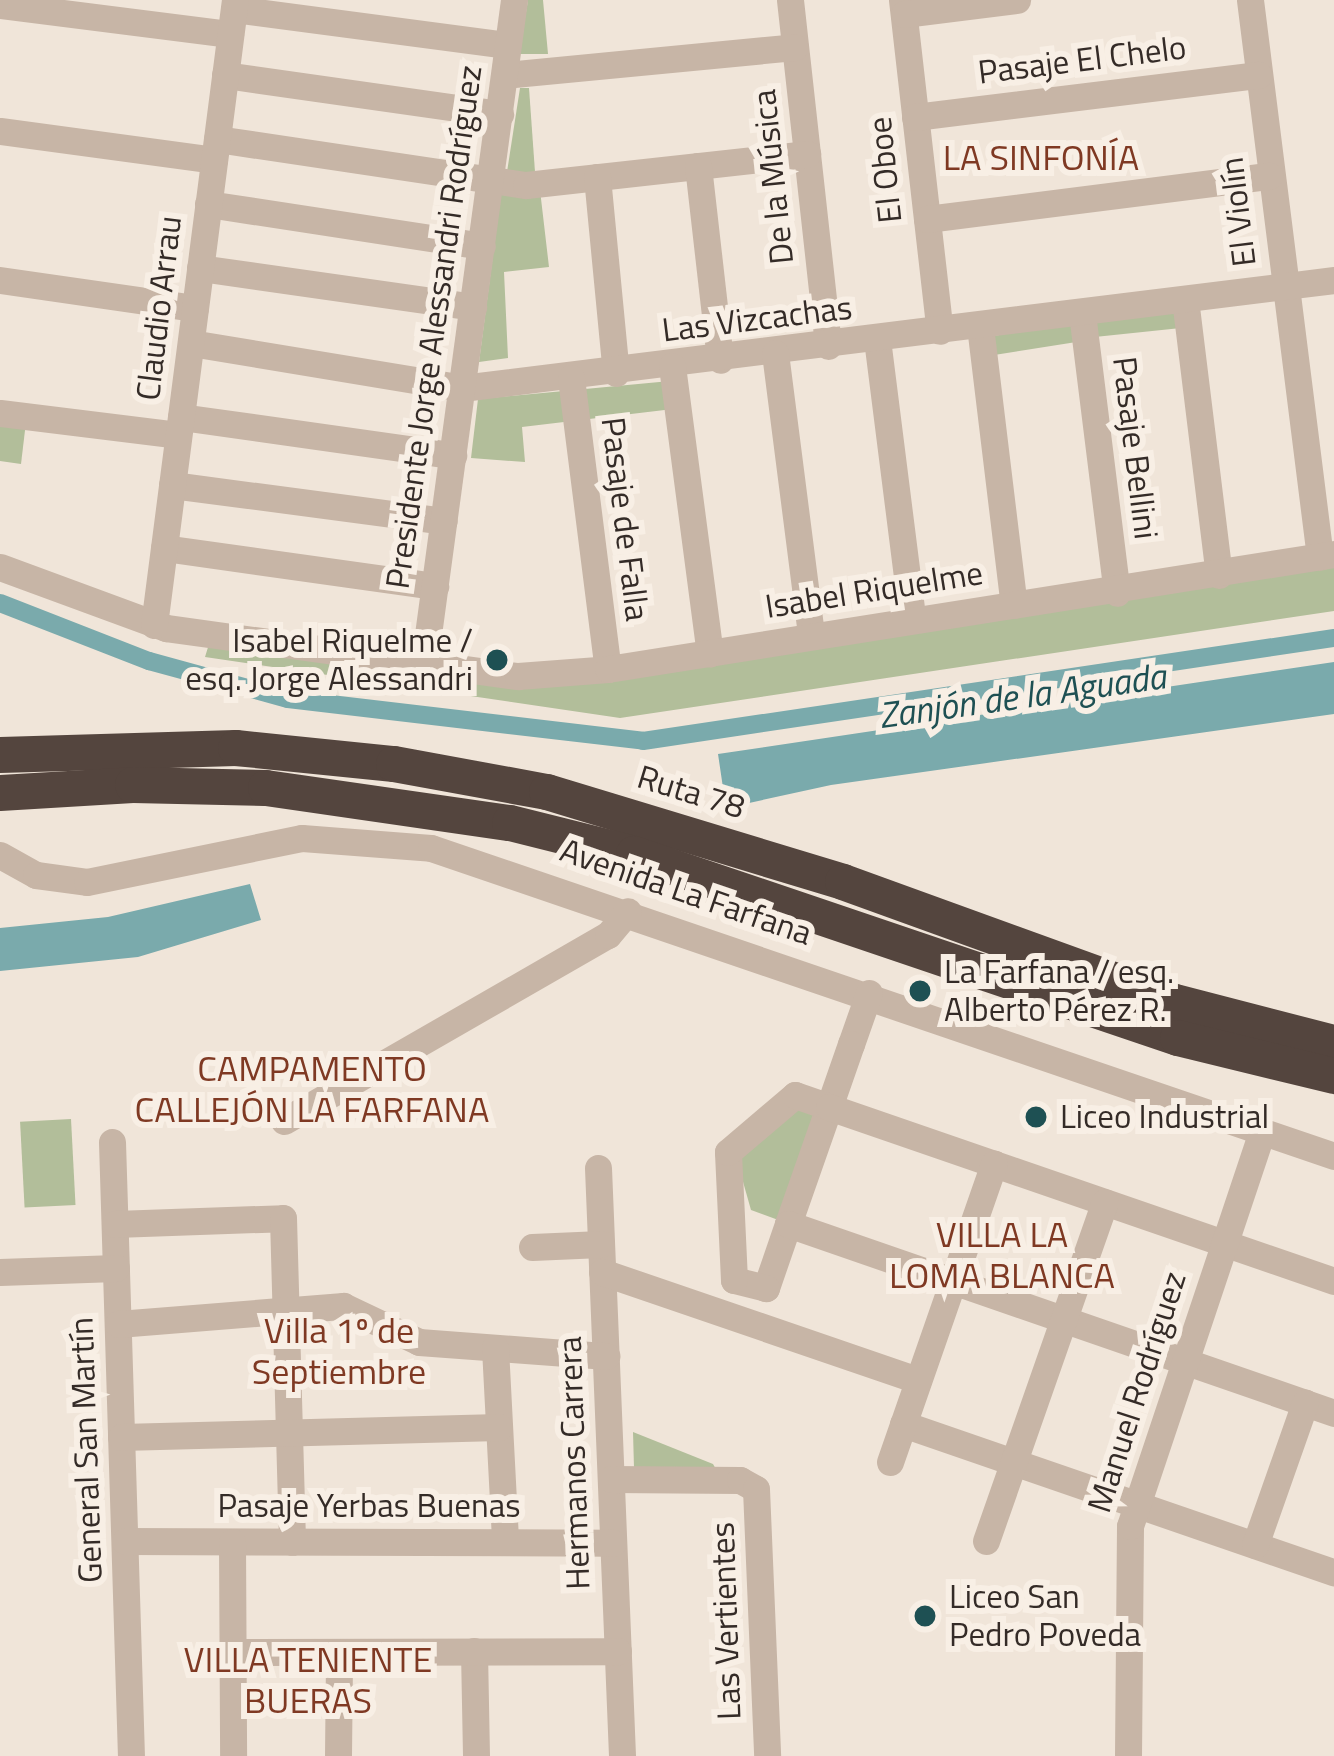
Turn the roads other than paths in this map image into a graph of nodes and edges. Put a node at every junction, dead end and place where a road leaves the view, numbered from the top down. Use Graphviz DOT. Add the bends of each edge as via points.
graph roads {
  1 [pos="514,0"];
  2 [pos="790,0"];
  3 [pos="1016,0"];
  4 [pos="1250,0"];
  5 [pos="0,5"];
  6 [pos="903,7"];
  7 [pos="233,14"];
  8 [pos="508,46"];
  9 [pos="795,47"];
  10 [pos="225,75"];
  11 [pos="505,75"];
  12 [pos="1258,75"];
  13 [pos="500,113"];
  14 [pos="915,116"];
  15 [pos="0,131"];
  16 [pos="215,150"];
  17 [pos="807,154"];
  18 [pos="698,166"];
  19 [pos="1269,176"];
  20 [pos="597,177"];
  21 [pos="490,180"];
  22 [pos="208,204"];
  23 [pos="927,219"];
  24 [pos="482,246"];
  25 [pos="200,268"];
  26 [pos="0,280"];
  27 [pos="1334,280"];
  28 [pos="1284,286"];
  29 [pos="1185,299"];
  30 [pos="195,308"];
  31 [pos="473,308"];
  32 [pos="1082,313"];
  33 [pos="980,326"];
  34 [pos="940,331"];
  35 [pos="878,339"];
  36 [pos="190,343"];
  37 [pos="828,346"];
  38 [pos="775,352"];
  39 [pos="720,360"];
  40 [pos="672,365"];
  41 [pos="616,373"];
  42 [pos="571,379"];
  43 [pos="462,388"];
  44 [pos="0,413"];
  45 [pos="180,426"];
  46 [pos="453,454"];
  47 [pos="172,485"];
  48 [pos="444,520"];
  49 [pos="164,548"];
  50 [pos="1327,555"];
  51 [pos="0,567"];
  52 [pos="1219,575"];
  53 [pos="435,586"];
  54 [pos="1117,593"];
  55 [pos="1014,604"];
  56 [pos="912,617"];
  57 [pos="154,625"];
  58 [pos="811,634"];
  59 [pos="710,653"];
  60 [pos="424,664"];
  61 [pos="608,669"];
  62 [pos="0,755"];
  63 [pos="2,793"];
  64 [pos="0,855"];
  65 [pos="628,911"];
  66 [pos="869,993"];
  67 [pos="1334,1043"];
  68 [pos="1334,1076"];
  69 [pos="829,1107"];
  70 [pos="284,1120"];
  71 [pos="1262,1131"];
  72 [pos="112,1142"];
  73 [pos="1334,1156"];
  74 [pos="994,1164"];
  75 [pos="598,1168"];
  76 [pos="1105,1202"];
  77 [pos="788,1224"];
  78 [pos="115,1225"];
  79 [pos="1224,1243"];
  80 [pos="532,1247"];
  81 [pos="601,1258"];
  82 [pos="116,1268"];
  83 [pos="0,1272"];
  84 [pos="1334,1281"];
  85 [pos="953,1282"];
  86 [pos="286,1310"];
  87 [pos="1064,1321"];
  88 [pos="118,1324"];
  89 [pos="494,1348"];
  90 [pos="605,1356"];
  91 [pos="1185,1360"];
  92 [pos="918,1380"];
  93 [pos="1305,1403"];
  94 [pos="1334,1413"];
  95 [pos="904,1424"];
  96 [pos="499,1426"];
  97 [pos="289,1432"];
  98 [pos="122,1437"];
  99 [pos="890,1462"];
  100 [pos="1014,1463"];
  101 [pos="611,1479"];
  102 [pos="1136,1506"];
  103 [pos="125,1541"];
  104 [pos="232,1541"];
  105 [pos="292,1541"];
  106 [pos="986,1541"];
  107 [pos="505,1542"];
  108 [pos="614,1543"];
  109 [pos="1255,1545"];
  110 [pos="1334,1572"];
  111 [pos="474,1651"];
  112 [pos="618,1651"];
  113 [pos="233,1652"];
  114 [pos="339,1652"];
  115 [pos="131,1756"];
  116 [pos="233,1756"];
  117 [pos="338,1756"];
  118 [pos="476,1756"];
  119 [pos="622,1756"];
  120 [pos="767,1756"];
  121 [pos="1129,1756"];
  1 -- 8 [label="street, Presidente Jorge Alessandri Rodríguez"];
  2 -- 9 [label="street, De la Música"];
  3 -- 6 [label="street"];
  4 -- 12 [label="street, El Violín"];
  5 -- 7 [label="street"];
  6 -- 14 [label="street, El Oboe"];
  7 -- 8 [label="street"];
  7 -- 10 [label="street, Claudio Arrau"];
  8 -- 11 [label="street, Presidente Jorge Alessandri Rodríguez"];
  9 -- 11 [label="street"];
  9 -- 17 [label="street, De la Música"];
  10 -- 13 [label="street"];
  10 -- 16 [label="street, Claudio Arrau"];
  11 -- 13 [label="street, Presidente Jorge Alessandri Rodríguez"];
  12 -- 14 [label="street, Pasaje El Chelo"];
  12 -- 19 [label="street, El Violín"];
  13 -- 21 [label="street, Presidente Jorge Alessandri Rodríguez"];
  14 -- 23 [label="street, El Oboe"];
  15 -- 16 [label="street"];
  16 -- 21 [label="street"];
  16 -- 22 [label="street, Claudio Arrau"];
  17 -- 18 [label="street"];
  17 -- 37 [label="street, De la Música"];
  18 -- 20 [label="street"];
  18 -- 39 [label="street"];
  19 -- 23 [label="street"];
  19 -- 28 [label="street, El Violín"];
  20 -- 21 [label="street"];
  20 -- 41 [label="street"];
  21 -- 24 [label="street, Presidente Jorge Alessandri Rodríguez"];
  22 -- 24 [label="street"];
  22 -- 25 [label="street, Claudio Arrau"];
  23 -- 34 [label="street, El Oboe"];
  24 -- 31 [label="street, Presidente Jorge Alessandri Rodríguez"];
  25 -- 30 [label="street, Claudio Arrau"];
  25 -- 31 [label="street"];
  26 -- 30 [label="street"];
  27 -- 28 [label="street, Las Vizcachas"];
  28 -- 29 [label="street, Las Vizcachas"];
  28 -- 50 [label="street, El Violín"];
  29 -- 32 [label="street, Las Vizcachas"];
  29 -- 52 [label="street"];
  30 -- 36 [label="street, Claudio Arrau"];
  31 -- 43 [label="street, Presidente Jorge Alessandri Rodríguez"];
  32 -- 33 [label="street, Las Vizcachas"];
  32 -- 54 [label="street, Pasaje Bellini"];
  33 -- 34 [label="street, Las Vizcachas"];
  33 -- 55 [label="street"];
  34 -- 35 [label="street, Las Vizcachas"];
  35 -- 37 [label="street, Las Vizcachas"];
  35 -- 56 [label="street"];
  36 -- 43 [label="street, Las Vizcachas"];
  36 -- 45 [label="street, Claudio Arrau"];
  37 -- 38 [label="street, Las Vizcachas"];
  38 -- 39 [label="street, Las Vizcachas"];
  38 -- 58 [label="street"];
  39 -- 40 [label="street, Las Vizcachas"];
  40 -- 41 [label="street, Las Vizcachas"];
  40 -- 59 [label="street"];
  41 -- 42 [label="street, Las Vizcachas"];
  42 -- 43 [label="street, Las Vizcachas"];
  42 -- 61 [label="street, Pasaje de Falla"];
  43 -- 46 [label="street, Presidente Jorge Alessandri Rodríguez"];
  44 -- 45 [label="street"];
  45 -- 46 [label="street"];
  45 -- 47 [label="street, Claudio Arrau"];
  46 -- 48 [label="street, Presidente Jorge Alessandri Rodríguez"];
  47 -- 48 [label="street"];
  47 -- 49 [label="street, Claudio Arrau"];
  48 -- 53 [label="street, Presidente Jorge Alessandri Rodríguez"];
  49 -- 53 [label="street"];
  49 -- 57 [label="street, Claudio Arrau"];
  50 -- 52 [label="street, Isabel Riquelme"];
  51 -- 57 [label="street, Isabel Riquelme"];
  52 -- 54 [label="street, Isabel Riquelme"];
  53 -- 60 [label="street, Presidente Jorge Alessandri Rodríguez"];
  54 -- 55 [label="street, Isabel Riquelme"];
  55 -- 56 [label="street, Isabel Riquelme"];
  56 -- 58 [label="street, Isabel Riquelme"];
  57 -- 60 [label="street, Isabel Riquelme"];
  58 -- 59 [label="street, Isabel Riquelme"];
  59 -- 61 [label="street, Isabel Riquelme"];
  60 -- 61 [label="street, Isabel Riquelme" via="518,676"];
  62 -- 67 [label="highway, Ruta 78" via="250,748 547,792 843,883 1174,1002"];
  63 -- 68 [label="highway" via="218,785 492,819 634,854 1178,1038"];
  64 -- 65 [label="street, Avenida La Farfana" via="36,874 87,882 275,841 363,838 460,855"];
  65 -- 66 [label="street, Avenida La Farfana"];
  65 -- 70 [label="street" via="608,935"];
  66 -- 69 [label="street"];
  66 -- 71 [label="street, Avenida La Farfana"];
  69 -- 74 [label="street"];
  69 -- 77 [label="street"];
  69 -- 77 [label="street" via="785,1097 729,1147 734,1280 766,1288"];
  71 -- 73 [label="street, Avenida La Farfana"];
  71 -- 79 [label="street, Manuel Rodríguez"];
  72 -- 78 [label="street, General San Martín"];
  74 -- 76 [label="street"];
  74 -- 85 [label="street"];
  75 -- 81 [label="street, Hermanos Carrera"];
  76 -- 79 [label="street"];
  76 -- 87 [label="street"];
  77 -- 85 [label="street"];
  78 -- 82 [label="street, General San Martín"];
  78 -- 86 [label="street" via="283,1218"];
  79 -- 84 [label="street"];
  79 -- 91 [label="street, Manuel Rodríguez"];
  80 -- 81 [label="street"];
  81 -- 90 [label="street, Hermanos Carrera"];
  81 -- 92 [label="street"];
  82 -- 83 [label="street"];
  82 -- 88 [label="street, General San Martín"];
  85 -- 87 [label="street"];
  85 -- 92 [label="street"];
  86 -- 88 [label="street"];
  86 -- 89 [label="street" via="350,1307 419,1342"];
  86 -- 97 [label="street"];
  87 -- 91 [label="street"];
  87 -- 100 [label="street"];
  88 -- 98 [label="street, General San Martín"];
  89 -- 90 [label="street"];
  89 -- 96 [label="street"];
  90 -- 101 [label="street, Hermanos Carrera"];
  91 -- 93 [label="street"];
  91 -- 102 [label="street, Manuel Rodríguez"];
  92 -- 95 [label="street"];
  93 -- 94 [label="street"];
  93 -- 109 [label="street"];
  95 -- 99 [label="street"];
  95 -- 100 [label="street"];
  96 -- 97 [label="street"];
  96 -- 107 [label="street"];
  97 -- 98 [label="street"];
  97 -- 105 [label="street"];
  98 -- 103 [label="street, General San Martín"];
  100 -- 102 [label="street"];
  100 -- 106 [label="street"];
  101 -- 108 [label="street, Hermanos Carrera"];
  101 -- 120 [label="street, Las Vertientes" via="740,1480 756,1489"];
  102 -- 109 [label="street"];
  102 -- 121 [label="street, Manuel Rodríguez" via="1126,1551"];
  103 -- 104 [label="street, Pasaje Yerbas Buenas"];
  103 -- 115 [label="street, General San Martín"];
  104 -- 105 [label="street, Pasaje Yerbas Buenas"];
  104 -- 113 [label="street"];
  105 -- 107 [label="street, Pasaje Yerbas Buenas"];
  107 -- 108 [label="street, Pasaje Yerbas Buenas"];
  108 -- 112 [label="street, Hermanos Carrera"];
  109 -- 110 [label="street"];
  111 -- 112 [label="street"];
  111 -- 114 [label="street"];
  111 -- 118 [label="street"];
  112 -- 119 [label="street, Hermanos Carrera"];
  113 -- 114 [label="street"];
  113 -- 116 [label="street"];
  114 -- 117 [label="street"];
}
